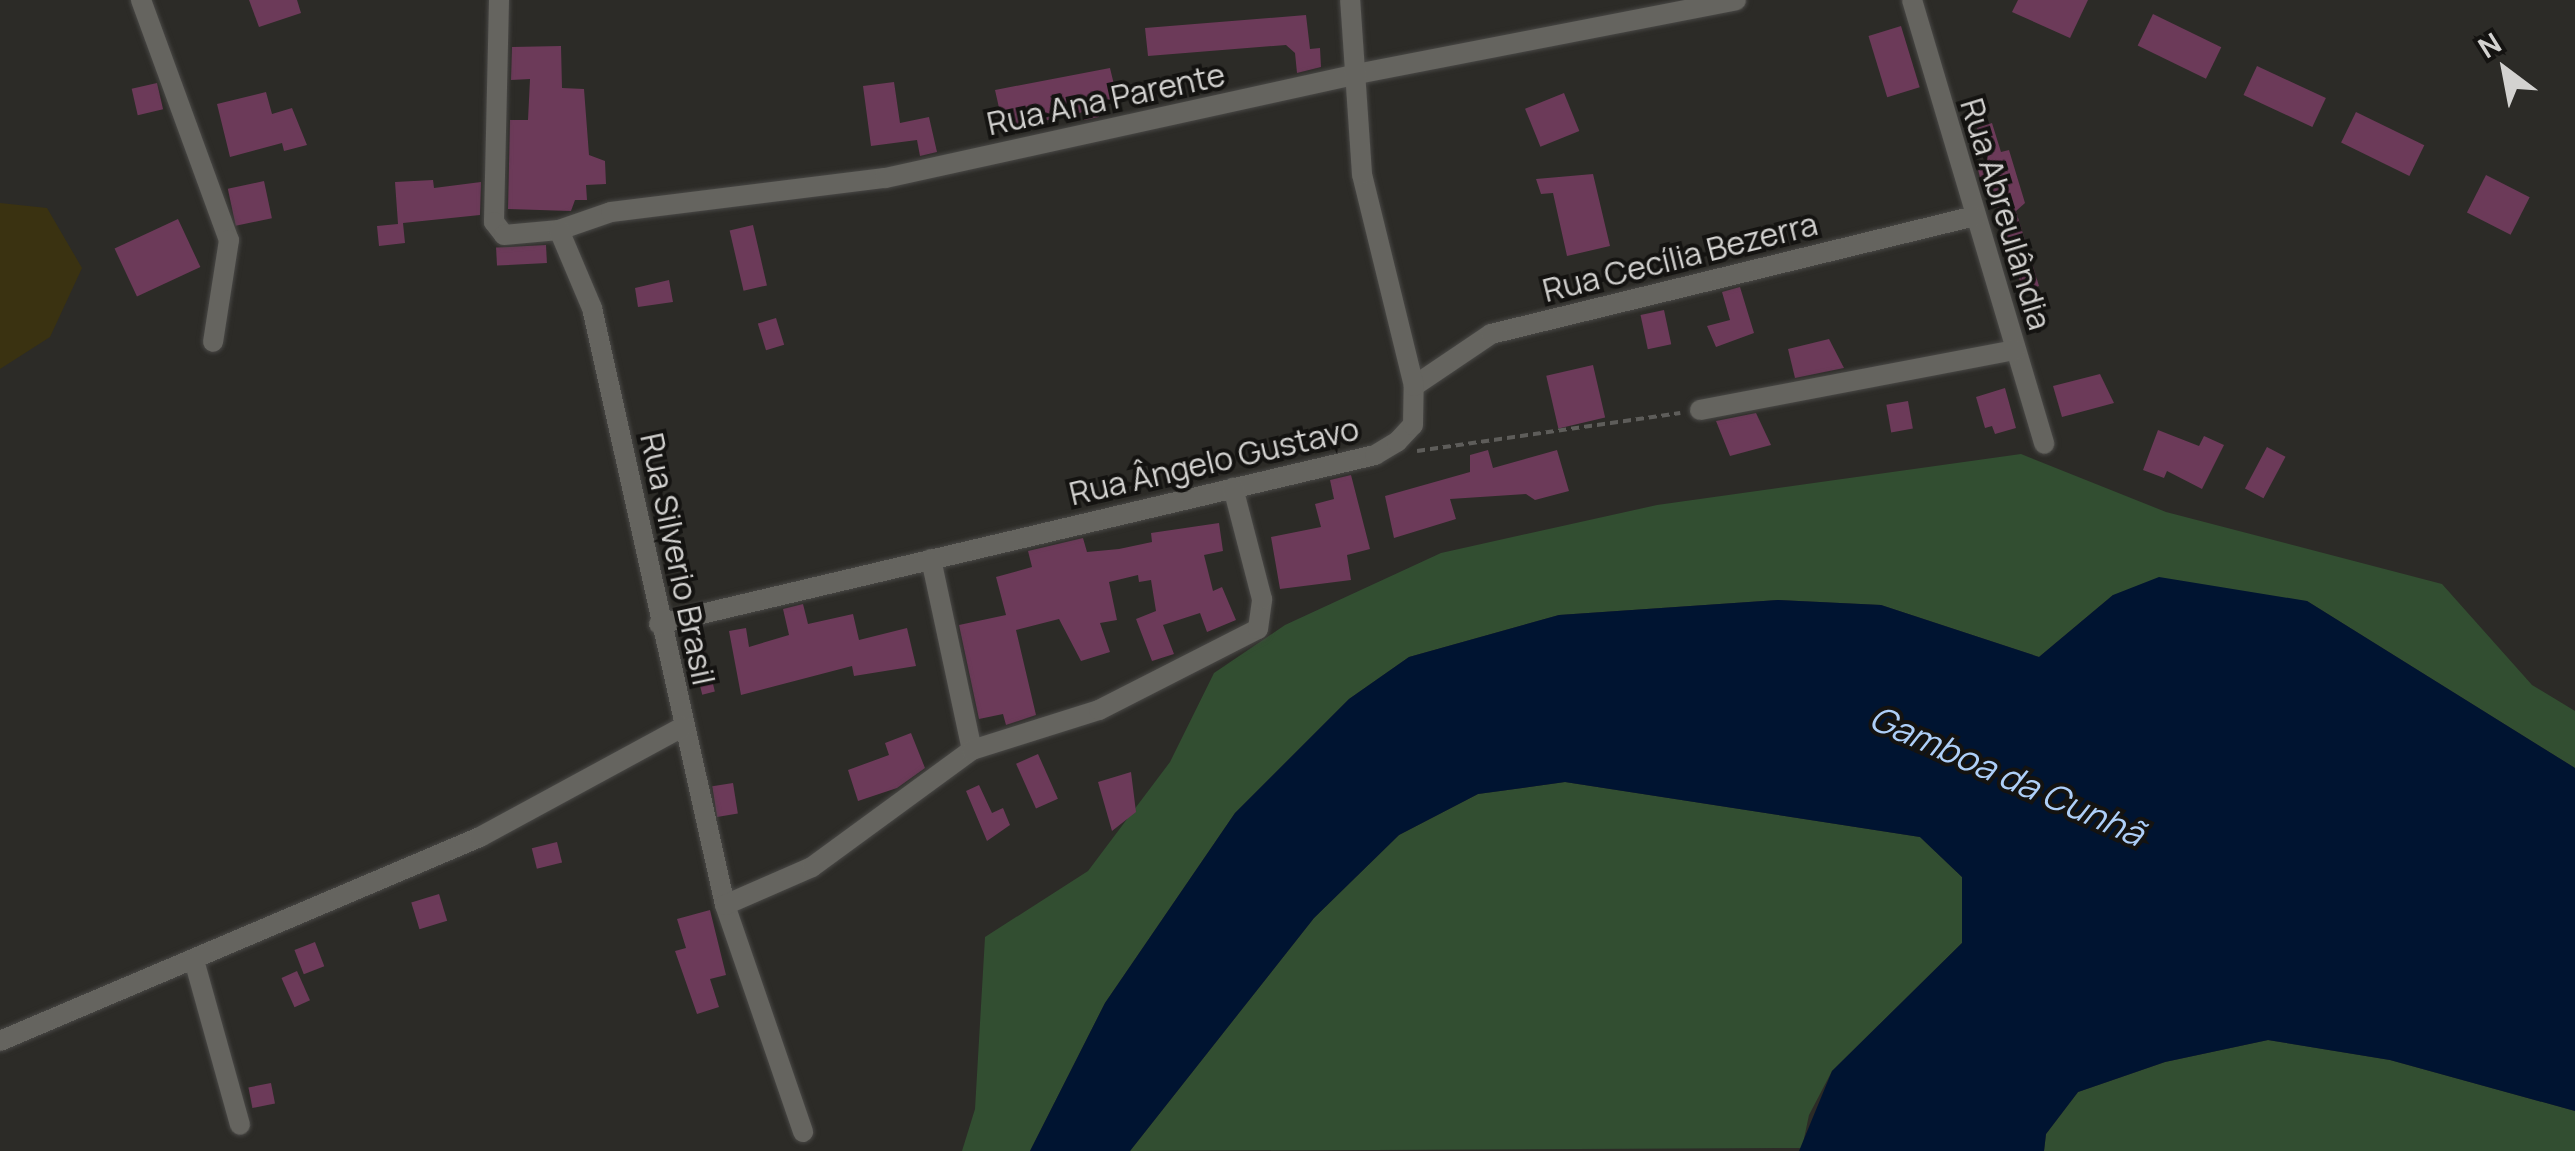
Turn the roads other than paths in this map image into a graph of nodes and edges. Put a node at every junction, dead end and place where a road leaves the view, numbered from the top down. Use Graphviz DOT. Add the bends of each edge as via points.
graph roads {
  1 [pos="140,0"];
  2 [pos="499,0"];
  3 [pos="1350,0"];
  4 [pos="1736,0"];
  5 [pos="1912,0"];
  6 [pos="1358,74"];
  7 [pos="1974,216"];
  8 [pos="559,230"];
  9 [pos="213,342"];
  10 [pos="2015,350"];
  11 [pos="1414,386"];
  12 [pos="1700,410"];
  13 [pos="2044,444"];
  14 [pos="1233,488"];
  15 [pos="931,560"];
  16 [pos="659,624"];
  17 [pos="683,726"];
  18 [pos="972,750"];
  19 [pos="726,905"];
  20 [pos="194,960"];
  21 [pos="0,1042"];
  22 [pos="240,1125"];
  23 [pos="802,1132"];
  1 -- 9 [label="street" via="229,240"];
  2 -- 8 [label="street, Rua Ana Parente" via="494,222 504,235"];
  3 -- 6 [label="street, Rua Ângelo Gustavo"];
  4 -- 6 [label="street, Rua Ana Parente"];
  5 -- 7 [label="street, Rua Abreulândia"];
  6 -- 8 [label="street, Rua Ana Parente" via="885,178 610,212"];
  6 -- 11 [label="street, Rua Ângelo Gustavo" via="1362,174"];
  7 -- 10 [label="street, Rua Abreulândia"];
  7 -- 11 [label="street, Rua Cecília Bezerra" via="1490,334"];
  8 -- 16 [label="street, Rua Silverio Brasil" via="592,308"];
  10 -- 12 [label="street"];
  10 -- 13 [label="street, Rua Abreulândia"];
  11 -- 14 [label="street, Rua Ângelo Gustavo" via="1413,425 1375,455"];
  14 -- 15 [label="street, Rua Ângelo Gustavo"];
  14 -- 18 [label="street" via="1262,600 1258,628 1100,710"];
  15 -- 16 [label="street, Rua Ângelo Gustavo"];
  15 -- 18 [label="street"];
  16 -- 17 [label="street, Rua Silverio Brasil"];
  17 -- 19 [label="street, Rua Silverio Brasil"];
  17 -- 20 [label="street" via="480,837"];
  18 -- 19 [label="street" via="812,867"];
  19 -- 23 [label="street, Rua Silverio Brasil"];
  20 -- 21 [label="street"];
  20 -- 22 [label="street"];
}
